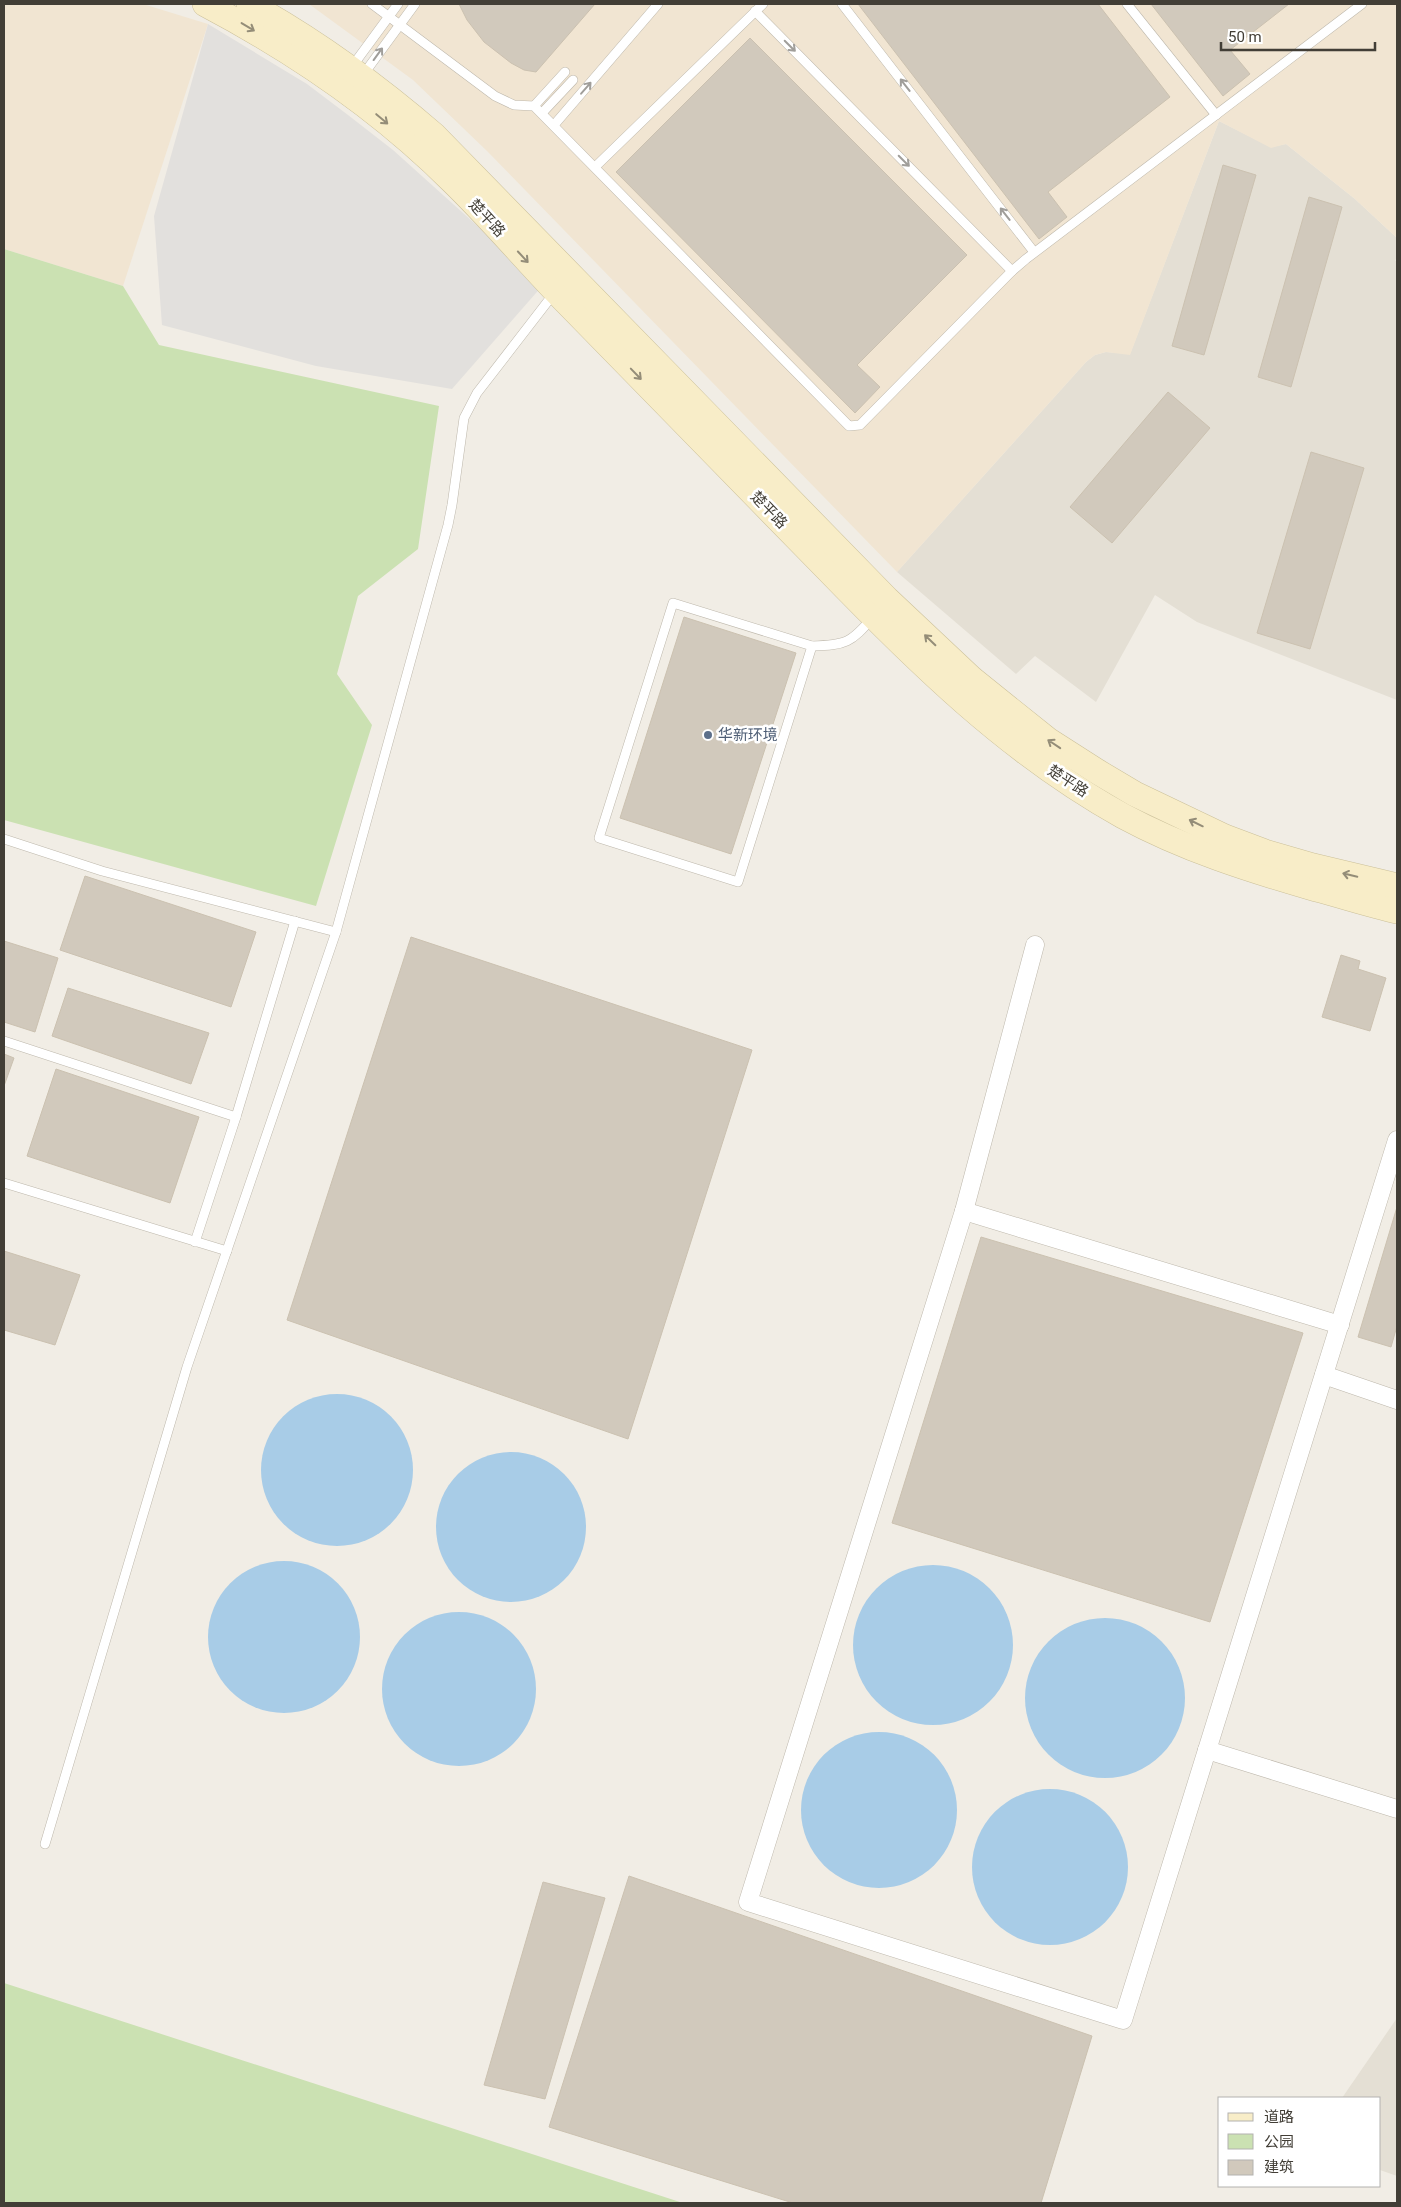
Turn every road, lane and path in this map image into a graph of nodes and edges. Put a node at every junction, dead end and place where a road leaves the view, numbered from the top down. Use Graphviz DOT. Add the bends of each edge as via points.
graph roads {
  1 [pos="205,4"];
  2 [pos="249,4"];
  3 [pos="372,4"];
  4 [pos="398,4"];
  5 [pos="415,4"];
  6 [pos="658,4"];
  7 [pos="763,4"];
  8 [pos="842,4"];
  9 [pos="1127,4"];
  10 [pos="1362,4"];
  11 [pos="755,11"];
  12 [pos="389,16"];
  13 [pos="401,24"];
  14 [pos="565,72"];
  15 [pos="573,80"];
  16 [pos="352,82"];
  17 [pos="534,106"];
  18 [pos="542,113"];
  19 [pos="1216,115"];
  20 [pos="554,125"];
  21 [pos="595,167"];
  22 [pos="1034,252"];
  23 [pos="1012,271"];
  24 [pos="562,283"];
  25 [pos="873,617"];
  26 [pos="812,646"];
  27 [pos="4,839"];
  28 [pos="1397,886"];
  29 [pos="1397,911"];
  30 [pos="295,921"];
  31 [pos="336,932"];
  32 [pos="1035,945"];
  33 [pos="4,1041"];
  34 [pos="236,1117"];
  35 [pos="1397,1140"];
  36 [pos="4,1183"];
  37 [pos="964,1211"];
  38 [pos="195,1242"];
  39 [pos="227,1252"];
  40 [pos="1340,1325"];
  41 [pos="1324,1375"];
  42 [pos="1397,1400"];
  43 [pos="1207,1750"];
  44 [pos="1397,1809"];
  45 [pos="45,1844"];
  1 -- 16 [label="main road, 楚平路, one-way" via="306,62"];
  2 -- 16 [label="main road, 楚平路" via="299,33"];
  3 -- 12 [label="lane"];
  4 -- 12 [label="lane"];
  5 -- 13 [label="lane"];
  20 -- 6 [label="lane, one-way"];
  7 -- 11 [label="lane"];
  22 -- 8 [label="lane, one-way"];
  9 -- 19 [label="lane"];
  10 -- 19 [label="lane"];
  11 -- 21 [label="lane"];
  11 -- 23 [label="lane, one-way"];
  12 -- 13 [label="lane"];
  12 -- 16 [label="lane"];
  16 -- 13 [label="lane, one-way"];
  13 -- 17 [label="lane" via="495,96 514,105"];
  14 -- 17 [label="lane"];
  15 -- 18 [label="lane"];
  16 -- 24 [label="main road, 楚平路" via="409,113 440,141"];
  17 -- 18 [label="lane"];
  18 -- 20 [label="lane"];
  19 -- 22 [label="lane"];
  20 -- 21 [label="lane"];
  21 -- 23 [label="lane" via="848,426 860,425"];
  22 -- 23 [label="lane"];
  24 -- 25 [label="main road, 楚平路, one-way"];
  28 -- 24 [label="main road, 楚平路, one-way" via="1313,866 1225,837 1135,794 1048,740 972,679"];
  24 -- 31 [label="lane" via="477,392 464,418 448,525"];
  25 -- 26 [label="lane" via="857,636 848,641"];
  25 -- 29 [label="main road, 楚平路" via="961,700 999,731 1037,761 1125,817 1217,859"];
  26 -- 26 [label="lane" via="673,602 599,838 738,882"];
  27 -- 30 [label="lane" via="102,871"];
  30 -- 31 [label="lane"];
  30 -- 34 [label="lane"];
  31 -- 39 [label="lane"];
  32 -- 37 [label="street"];
  33 -- 34 [label="lane"];
  34 -- 38 [label="lane"];
  35 -- 40 [label="street"];
  36 -- 38 [label="lane"];
  37 -- 40 [label="street"];
  37 -- 43 [label="street" via="748,1902 1123,2020"];
  38 -- 39 [label="lane"];
  39 -- 45 [label="lane" via="187,1367"];
  40 -- 41 [label="street"];
  41 -- 42 [label="street"];
  41 -- 43 [label="street"];
  43 -- 44 [label="street"];
}
